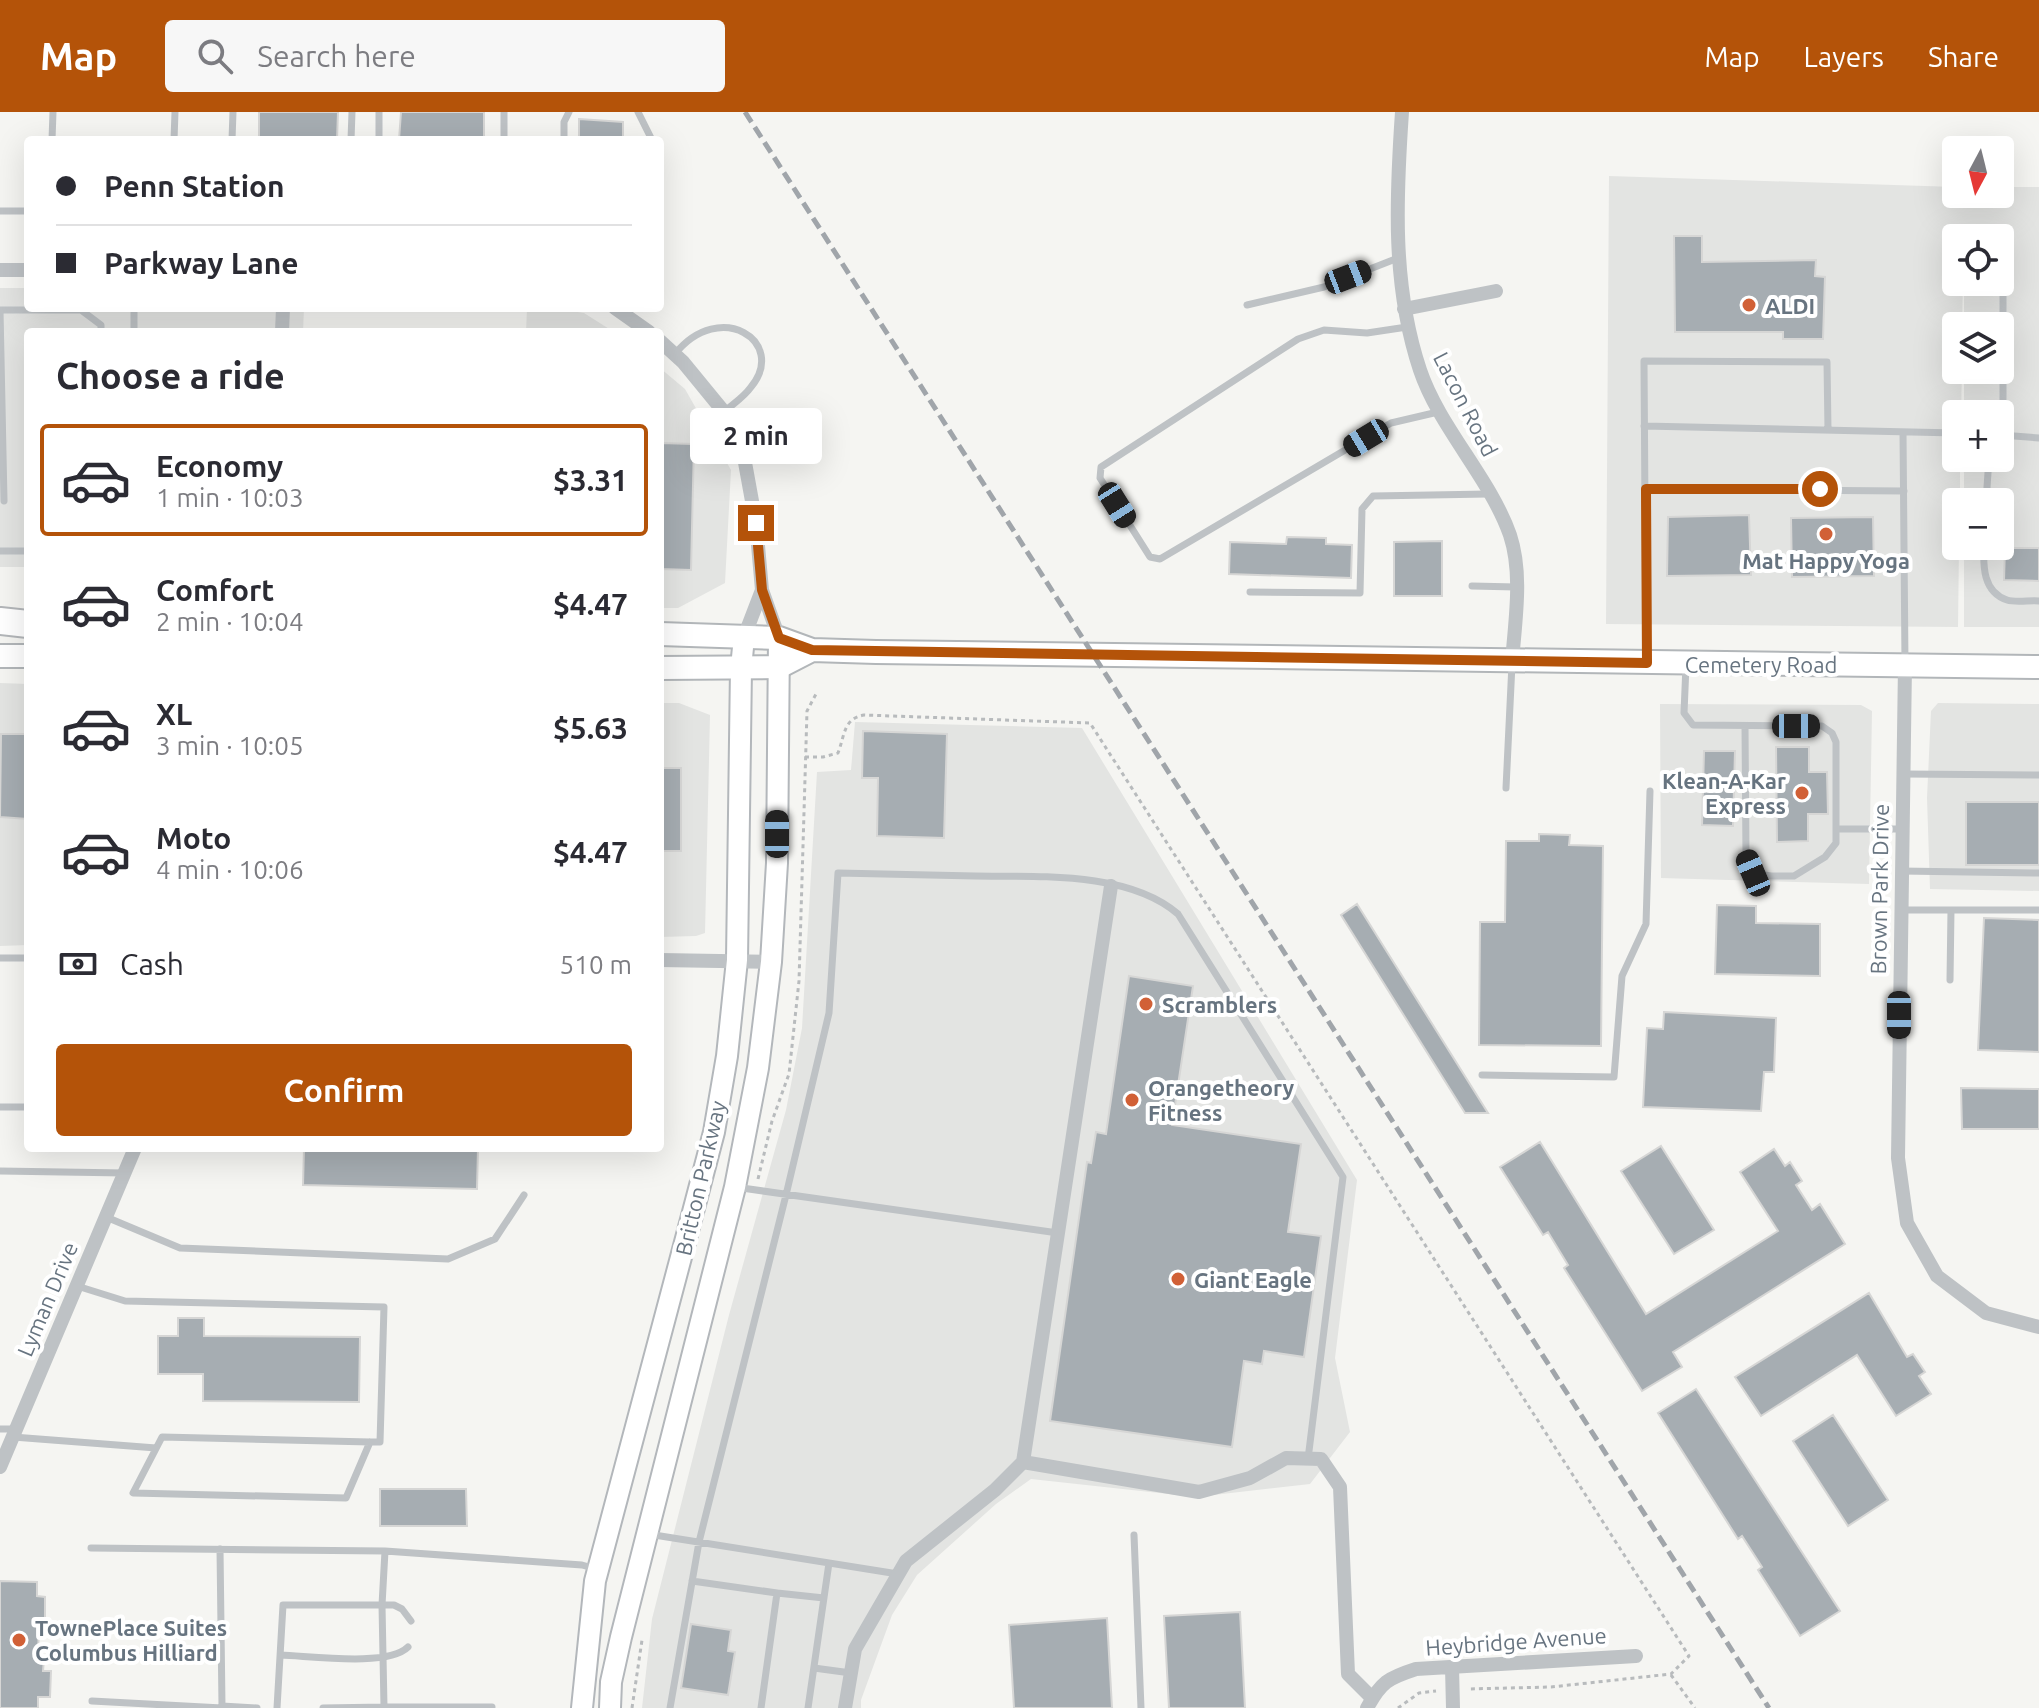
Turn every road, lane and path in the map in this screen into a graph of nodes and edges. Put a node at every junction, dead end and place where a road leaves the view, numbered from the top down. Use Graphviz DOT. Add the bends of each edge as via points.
graph roads {
  1 [pos="53,112"];
  2 [pos="175,112"];
  3 [pos="233,112"];
  4 [pos="352,112"];
  5 [pos="379,112"];
  6 [pos="504,112"];
  7 [pos="569,112"];
  8 [pos="638,112"];
  9 [pos="1402,112"];
  10 [pos="52,136"];
  11 [pos="174,136"];
  12 [pos="232,136"];
  13 [pos="351,136"];
  14 [pos="379,136"];
  15 [pos="504,136"];
  16 [pos="564,136"];
  17 [pos="650,136"];
  18 [pos="0,211"];
  19 [pos="24,211"];
  20 [pos="1398,258"];
  21 [pos="0,270"];
  22 [pos="24,270"];
  23 [pos="1496,291"];
  24 [pos="2003,296"];
  25 [pos="1247,305"];
  26 [pos="1404,309"];
  27 [pos="0,310"];
  28 [pos="24,310"];
  29 [pos="84,312"];
  30 [pos="627,312"];
  31 [pos="1407,327"];
  32 [pos="101,328"];
  33 [pos="645,328"];
  34 [pos="664,344"];
  35 [pos="675,354"];
  36 [pos="2001,400"];
  37 [pos="1440,411"];
  38 [pos="724,412"];
  39 [pos="1644,426"];
  40 [pos="1828,430"];
  41 [pos="1903,432"];
  42 [pos="1942,433"];
  43 [pos="2014,436"];
  44 [pos="785,438"];
  45 [pos="2039,438"];
  46 [pos="742,446"];
  47 [pos="1646,489"];
  48 [pos="1904,491"];
  49 [pos="1488,494"];
  50 [pos="4,501"];
  51 [pos="0,551"];
  52 [pos="24,551"];
  53 [pos="1984,560"];
  54 [pos="1472,586"];
  55 [pos="1516,587"];
  56 [pos="762,590"];
  57 [pos="1250,592"];
  58 [pos="2039,601"];
  59 [pos="0,621"];
  60 [pos="24,626"];
  61 [pos="24,627"];
  62 [pos="0,629"];
  63 [pos="664,634"];
  64 [pos="744,637"];
  65 [pos="779,638"];
  66 [pos="812,650"];
  67 [pos="0,656"];
  68 [pos="24,656"];
  69 [pos="1512,662"];
  70 [pos="1647,663"];
  71 [pos="1686,663"];
  72 [pos="1905,665"];
  73 [pos="779,667"];
  74 [pos="2039,667"];
  75 [pos="664,668"];
  76 [pos="741,668"];
  77 [pos="1745,726"];
  78 [pos="1903,774"];
  79 [pos="2039,775"];
  80 [pos="1506,788"];
  81 [pos="1650,791"];
  82 [pos="1836,829"];
  83 [pos="1902,829"];
  84 [pos="1901,871"];
  85 [pos="2039,873"];
  86 [pos="1111,886"];
  87 [pos="1901,910"];
  88 [pos="1951,910"];
  89 [pos="2039,910"];
  90 [pos="0,958"];
  91 [pos="24,958"];
  92 [pos="664,960"];
  93 [pos="737,960"];
  94 [pos="771,962"];
  95 [pos="1950,980"];
  96 [pos="1482,1075"];
  97 [pos="0,1107"];
  98 [pos="24,1107"];
  99 [pos="133,1152"];
  100 [pos="0,1171"];
  101 [pos="125,1173"];
  102 [pos="735,1187"];
  103 [pos="524,1195"];
  104 [pos="786,1195"];
  105 [pos="106,1217"];
  106 [pos="1058,1233"];
  107 [pos="77,1286"];
  108 [pos="2039,1327"];
  109 [pos="10,1432"];
  110 [pos="370,1442"];
  111 [pos="156,1448"];
  112 [pos="1308,1459"];
  113 [pos="1023,1462"];
  114 [pos="0,1467"];
  115 [pos="648,1534"];
  116 [pos="1134,1535"];
  117 [pos="699,1542"];
  118 [pos="91,1548"];
  119 [pos="220,1549"];
  120 [pos="385,1551"];
  121 [pos="829,1563"];
  122 [pos="598,1569"];
  123 [pos="898,1574"];
  124 [pos="692,1581"];
  125 [pos="777,1593"];
  126 [pos="824,1598"];
  127 [pos="382,1605"];
  128 [pos="411,1621"];
  129 [pos="408,1647"];
  130 [pos="281,1655"];
  131 [pos="1636,1656"];
  132 [pos="383,1658"];
  133 [pos="1452,1667"];
  134 [pos="814,1668"];
  135 [pos="851,1673"];
  136 [pos="1452,1690"];
  137 [pos="92,1701"];
  138 [pos="1370,1703"];
  139 [pos="222,1707"];
  140 [pos="384,1707"];
  141 [pos="492,1707"];
  142 [pos="257,1708"];
  143 [pos="277,1708"];
  144 [pos="323,1708"];
  145 [pos="582,1708"];
  146 [pos="610,1708"];
  147 [pos="670,1708"];
  148 [pos="761,1708"];
  149 [pos="808,1708"];
  150 [pos="845,1708"];
  151 [pos="1141,1708"];
  152 [pos="1398,1708"];
  153 [pos="1453,1708"];
  154 [pos="1695,1708"];
  1 -- 10 [label="lane"];
  2 -- 11 [label="lane"];
  3 -- 12 [label="lane"];
  4 -- 13 [label="lane"];
  5 -- 14 [label="lane"];
  6 -- 15 [label="lane"];
  7 -- 16 [label="lane"];
  8 -- 17 [label="lane"];
  9 -- 20 [label="street, Lacon Road"];
  18 -- 19 [label="lane"];
  20 -- 25 [label="lane" via="1324,287"];
  20 -- 26 [label="street, Lacon Road"];
  21 -- 22 [label="street"];
  23 -- 26 [label="street"];
  24 -- 36 [label="lane"];
  26 -- 31 [label="street, Lacon Road"];
  27 -- 28 [label="lane"];
  27 -- 50 [label="lane"];
  29 -- 32 [label="lane"];
  30 -- 33 [label="street"];
  31 -- 37 [label="street, Lacon Road" via="1421,374"];
  31 -- 37 [label="lane" via="1367,333 1324,330 1298,339 1101,467 1100,478 1150,557 1160,559 1391,423"];
  34 -- 35 [label="street"];
  35 -- 38 [label="street"];
  35 -- 38 [label="lane" via="696,333 716,327 738,329 754,339 760,372 752,387"];
  37 -- 49 [label="street, Lacon Road"];
  38 -- 46 [label="street"];
  39 -- 40 [label="lane"];
  39 -- 40 [label="lane" via="1644,361 1827,362"];
  39 -- 47 [label="lane"];
  40 -- 41 [label="lane"];
  41 -- 42 [label="lane"];
  41 -- 48 [label="lane"];
  43 -- 45 [label="lane"];
  44 -- 46 [label="lane"];
  46 -- 56 [label="street"];
  47 -- 48 [label="lane"];
  47 -- 70 [label="lane"];
  48 -- 72 [label="lane"];
  49 -- 55 [label="street, Lacon Road" via="1511,538"];
  49 -- 57 [label="lane" via="1373,496 1362,509 1360,593"];
  51 -- 52 [label="lane"];
  53 -- 58 [label="lane" via="1983,575 2006,600"];
  54 -- 55 [label="lane"];
  55 -- 69 [label="street, Lacon Road"];
  56 -- 64 [label="street"];
  56 -- 65 [label="street"];
  59 -- 60 [label="highway"];
  61 -- 62 [label="main road"];
  63 -- 64 [label="main road, Cemetery Road"];
  64 -- 65 [label="main road, Cemetery Road"];
  64 -- 76 [label="main road, Britton Parkway"];
  65 -- 66 [label="main road, Cemetery Road"];
  65 -- 73 [label="main road, Britton Parkway"];
  66 -- 69 [label="main road, Cemetery Road"];
  66 -- 73 [label="main road, Cemetery Road"];
  67 -- 68 [label="main road"];
  69 -- 70 [label="main road, Cemetery Road"];
  69 -- 80 [label="lane"];
  70 -- 71 [label="main road, Cemetery Road"];
  71 -- 72 [label="main road, Cemetery Road"];
  71 -- 77 [label="lane" via="1684,713 1693,725"];
  72 -- 74 [label="main road, Cemetery Road"];
  72 -- 78 [label="street, Brown Park Drive"];
  73 -- 76 [label="main road, Cemetery Road"];
  73 -- 94 [label="main road, Britton Parkway"];
  75 -- 76 [label="main road, Cemetery Road"];
  76 -- 93 [label="main road, Britton Parkway"];
  77 -- 82 [label="lane" via="1822,726 1832,733"];
  77 -- 82 [label="lane" via="1746,856 1753,873 1794,876 1825,857 1836,843"];
  78 -- 79 [label="lane"];
  78 -- 83 [label="street, Brown Park Drive"];
  81 -- 96 [label="lane" via="1646,924 1622,976 1614,1077"];
  82 -- 83 [label="lane"];
  83 -- 84 [label="street, Brown Park Drive"];
  84 -- 85 [label="lane"];
  84 -- 87 [label="street, Brown Park Drive"];
  86 -- 104 [label="lane" via="1071,878 838,873 829,1013"];
  86 -- 106 [label="street"];
  86 -- 112 [label="lane" via="1142,892 1178,914 1343,1177"];
  87 -- 88 [label="lane"];
  87 -- 108 [label="street, Brown Park Drive" via="1898,1163 1907,1223 1937,1276 1986,1313"];
  88 -- 89 [label="lane"];
  88 -- 95 [label="lane"];
  90 -- 91 [label="lane"];
  92 -- 93 [label="street"];
  93 -- 94 [label="street"];
  93 -- 122 [label="main road, Britton Parkway" via="714,1132"];
  94 -- 102 [label="main road, Britton Parkway"];
  97 -- 98 [label="lane"];
  99 -- 101 [label="street, Lyman Drive"];
  100 -- 101 [label="lane"];
  101 -- 105 [label="street, Lyman Drive"];
  102 -- 104 [label="lane"];
  102 -- 115 [label="main road, Britton Parkway"];
  103 -- 105 [label="lane" via="495,1239 448,1259 180,1248"];
  104 -- 106 [label="lane"];
  104 -- 117 [label="lane"];
  105 -- 107 [label="street, Lyman Drive"];
  106 -- 113 [label="street"];
  107 -- 109 [label="street, Lyman Drive"];
  107 -- 110 [label="lane" via="125,1301 384,1307 380,1442"];
  109 -- 111 [label="lane"];
  109 -- 114 [label="street, Lyman Drive"];
  110 -- 111 [label="lane" via="162,1437"];
  110 -- 111 [label="lane" via="346,1498 133,1493"];
  112 -- 113 [label="street" via="1286,1458 1250,1478 1199,1492"];
  112 -- 138 [label="street" via="1321,1459 1340,1487 1348,1674"];
  113 -- 123 [label="street" via="906,1561"];
  115 -- 117 [label="lane"];
  115 -- 146 [label="main road, Britton Parkway"];
  116 -- 151 [label="lane"];
  117 -- 121 [label="lane"];
  117 -- 124 [label="lane"];
  118 -- 119 [label="lane"];
  119 -- 120 [label="lane"];
  119 -- 139 [label="lane"];
  120 -- 122 [label="lane"];
  120 -- 127 [label="lane"];
  121 -- 123 [label="lane"];
  121 -- 126 [label="lane"];
  122 -- 145 [label="main road, Britton Parkway"];
  123 -- 135 [label="street" via="855,1649"];
  124 -- 125 [label="lane"];
  124 -- 147 [label="lane"];
  125 -- 126 [label="lane"];
  125 -- 148 [label="lane"];
  126 -- 134 [label="lane"];
  127 -- 128 [label="lane" via="402,1609"];
  127 -- 130 [label="lane" via="283,1605"];
  127 -- 132 [label="lane"];
  129 -- 132 [label="lane"];
  130 -- 132 [label="lane"];
  130 -- 143 [label="lane"];
  131 -- 133 [label="street, Heybridge Avenue"];
  132 -- 140 [label="lane"];
  133 -- 136 [label="street"];
  133 -- 138 [label="street, Heybridge Avenue" via="1392,1677 1379,1686"];
  134 -- 135 [label="lane"];
  134 -- 149 [label="lane"];
  135 -- 150 [label="street"];
  136 -- 152 [label="path" via="1419,1693"];
  136 -- 153 [label="street"];
  136 -- 154 [label="path" via="1551,1687 1671,1674"];
  137 -- 139 [label="lane"];
  139 -- 142 [label="lane"];
  140 -- 141 [label="lane"];
  140 -- 144 [label="lane"];
}
